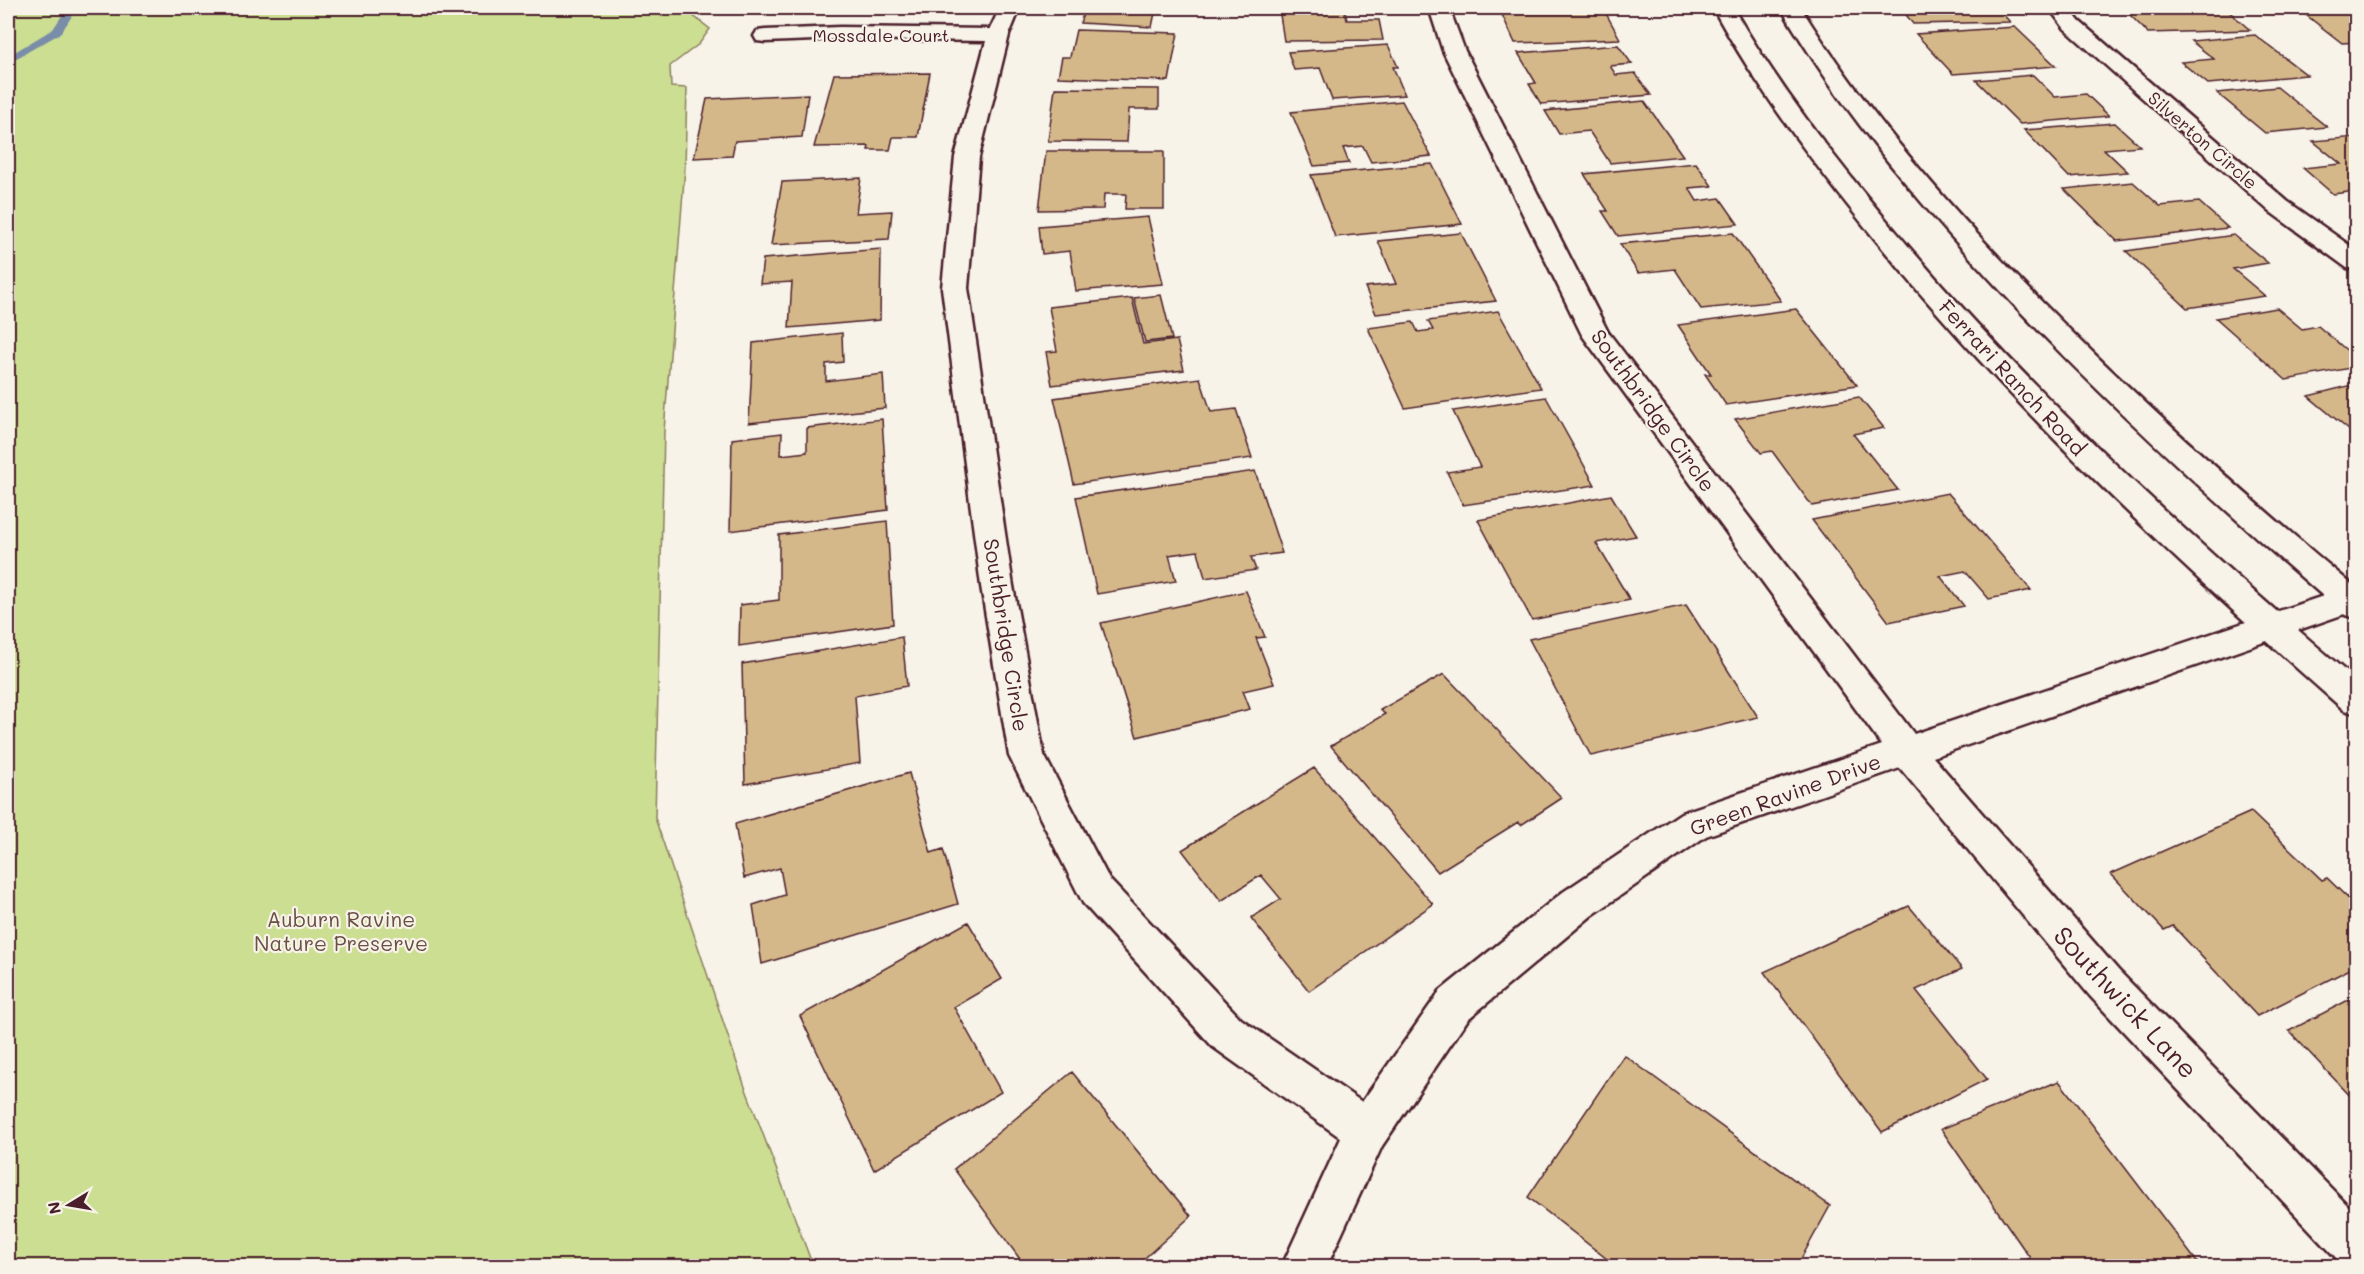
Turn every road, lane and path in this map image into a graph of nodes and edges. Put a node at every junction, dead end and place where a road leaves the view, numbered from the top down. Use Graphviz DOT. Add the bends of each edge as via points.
graph roads {
  1 [pos="1439,8"];
  2 [pos="1723,8"];
  3 [pos="1791,8"];
  4 [pos="2059,8"];
  5 [pos="1004,21"];
  6 [pos="765,36"];
  7 [pos="2356,262"];
  8 [pos="2354,601"];
  9 [pos="2270,626"];
  10 [pos="2356,700"];
  11 [pos="1906,750"];
  12 [pos="1367,1131"];
  13 [pos="2356,1246"];
  14 [pos="1304,1266"];
  1 -- 11 [label="street, Southbridge Circle" via="1454,51 1596,335"];
  2 -- 9 [label="street, Ferrari Ranch Road" via="1769,86 1900,256 2084,452"];
  3 -- 8 [label="street" via="1873,127 1970,243 2107,384 2259,523"];
  4 -- 7 [label="street, Silverton Circle" via="2072,25 2278,206"];
  5 -- 6 [label="street, Mossdale Court"];
  5 -- 12 [label="street, Southbridge Circle" via="967,157 955,288 997,586 1027,756 1096,891 1227,1033"];
  8 -- 9 [label="street, Green Ravine Drive"];
  9 -- 10 [label="street, Ferrari Ranch Road"];
  9 -- 11 [label="street, Green Ravine Drive"];
  11 -- 12 [label="street, Green Ravine Drive" via="1694,824 1577,904 1454,1005"];
  11 -- 13 [label="street, Southwick Lane" via="2104,983"];
  12 -- 14 [label="street, Green Ravine Drive"];
}
